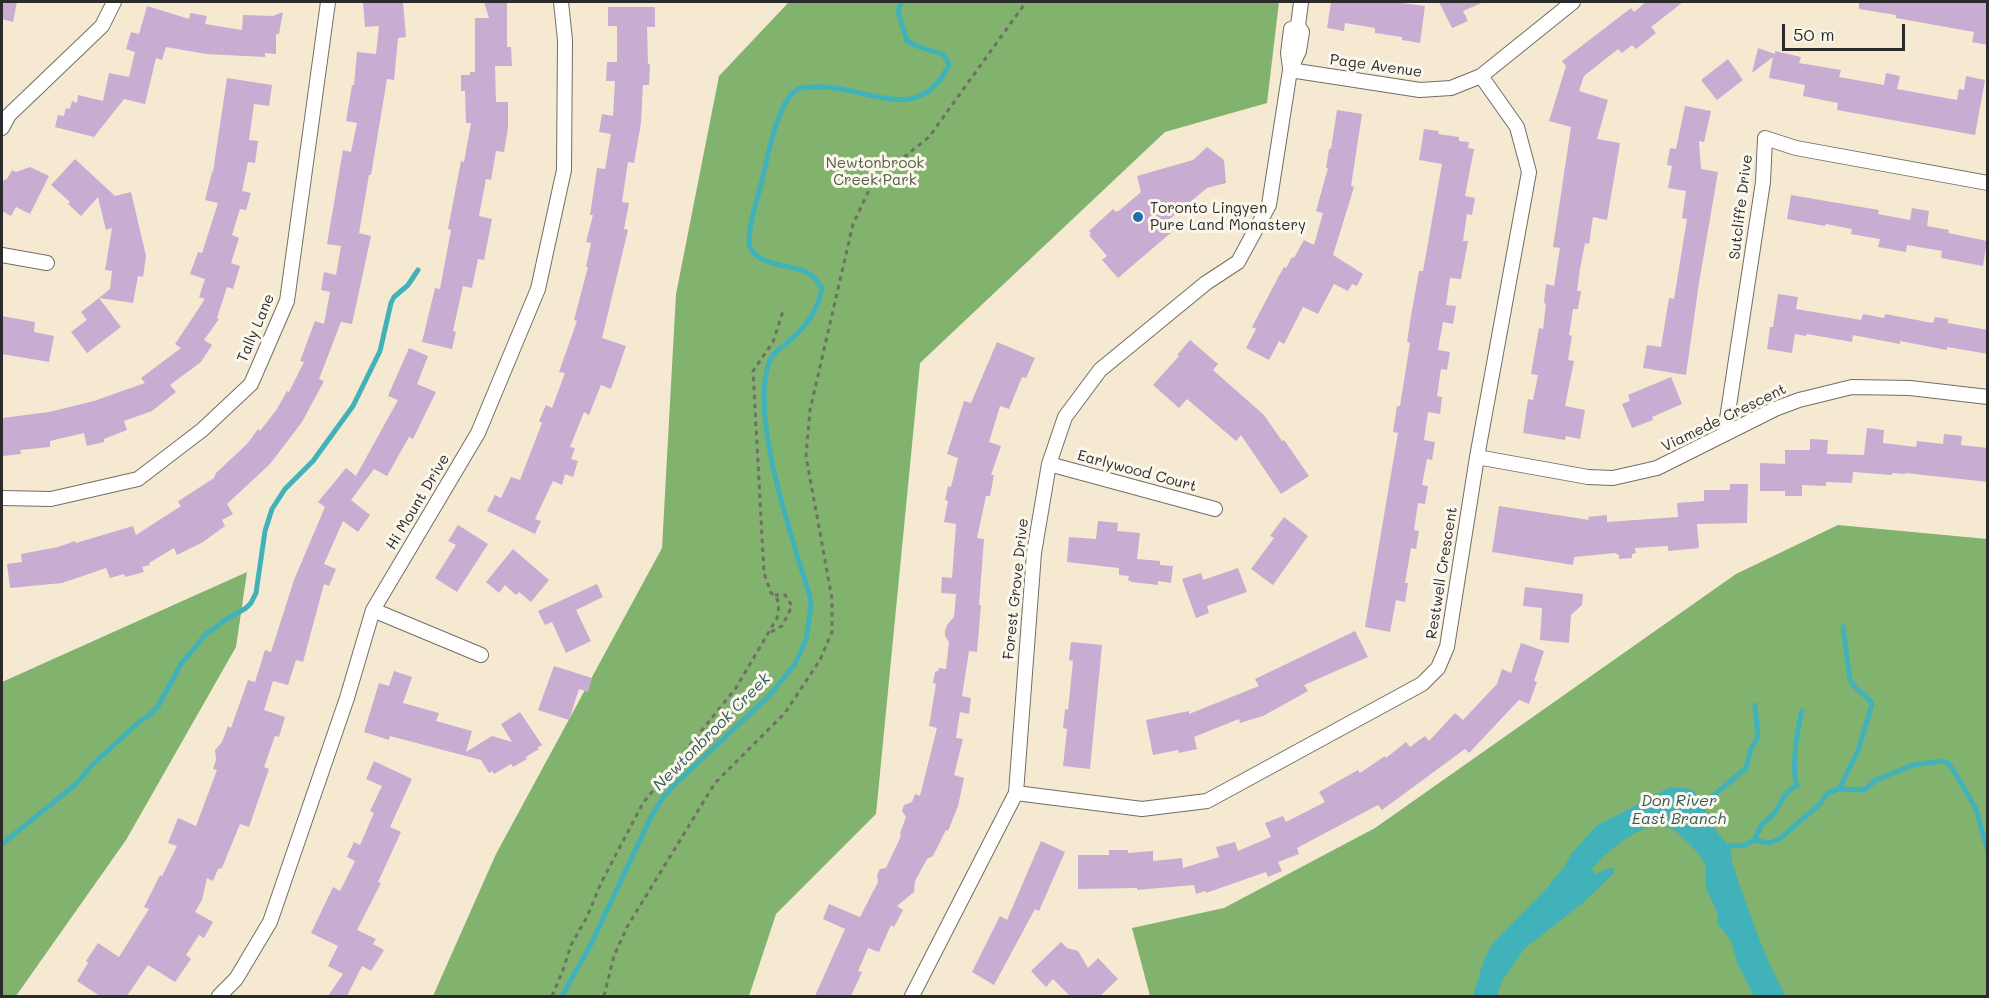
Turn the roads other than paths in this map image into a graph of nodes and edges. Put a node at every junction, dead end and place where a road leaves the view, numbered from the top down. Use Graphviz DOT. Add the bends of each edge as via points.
graph roads {
  1 [pos="114,2"];
  2 [pos="328,2"];
  3 [pos="561,2"];
  4 [pos="1300,2"];
  5 [pos="1573,2"];
  6 [pos="1290,70"];
  7 [pos="1480,76"];
  8 [pos="2,128"];
  9 [pos="1988,183"];
  10 [pos="2,255"];
  11 [pos="47,263"];
  12 [pos="1988,397"];
  13 [pos="1725,432"];
  14 [pos="1477,457"];
  15 [pos="1049,464"];
  16 [pos="2,498"];
  17 [pos="1215,509"];
  18 [pos="373,610"];
  19 [pos="481,655"];
  20 [pos="1016,793"];
  21 [pos="219,996"];
  22 [pos="912,996"];
  1 -- 8 [label="street" via="102,26 9,115"];
  2 -- 16 [label="street, Tally Lane" via="287,301 250,384 202,430 138,479 51,499"];
  3 -- 18 [label="street, Hi Mount Drive" via="565,40 564,170 538,289 478,433"];
  4 -- 6 [label="street, Forest Grove Drive" via="1298,26 1302,32"];
  5 -- 7 [label="street, Page Avenue"];
  6 -- 7 [label="street, Page Avenue" via="1420,90 1451,88"];
  6 -- 15 [label="street, Forest Grove Drive" via="1269,205 1251,241 1238,262 1206,283 1100,370 1065,417"];
  7 -- 14 [label="street, Restwell Crescent" via="1516,127 1528,172"];
  9 -- 13 [label="street, Sutcliffe Drive" via="1796,148 1765,138 1763,183"];
  10 -- 11 [label="street"];
  12 -- 13 [label="street, Viamede Crescent" via="1910,388 1851,387 1799,400"];
  13 -- 14 [label="street, Viamede Crescent" via="1657,468 1613,478"];
  14 -- 20 [label="street, Restwell Crescent" via="1447,647 1438,668 1422,684 1207,801 1142,809"];
  15 -- 17 [label="street, Earlywood Court"];
  15 -- 20 [label="street, Forest Grove Drive" via="1034,553"];
  18 -- 19 [label="street"];
  18 -- 21 [label="street, Hi Mount Drive" via="270,922 236,979"];
  20 -- 22 [label="street, Forest Grove Drive"];
}
